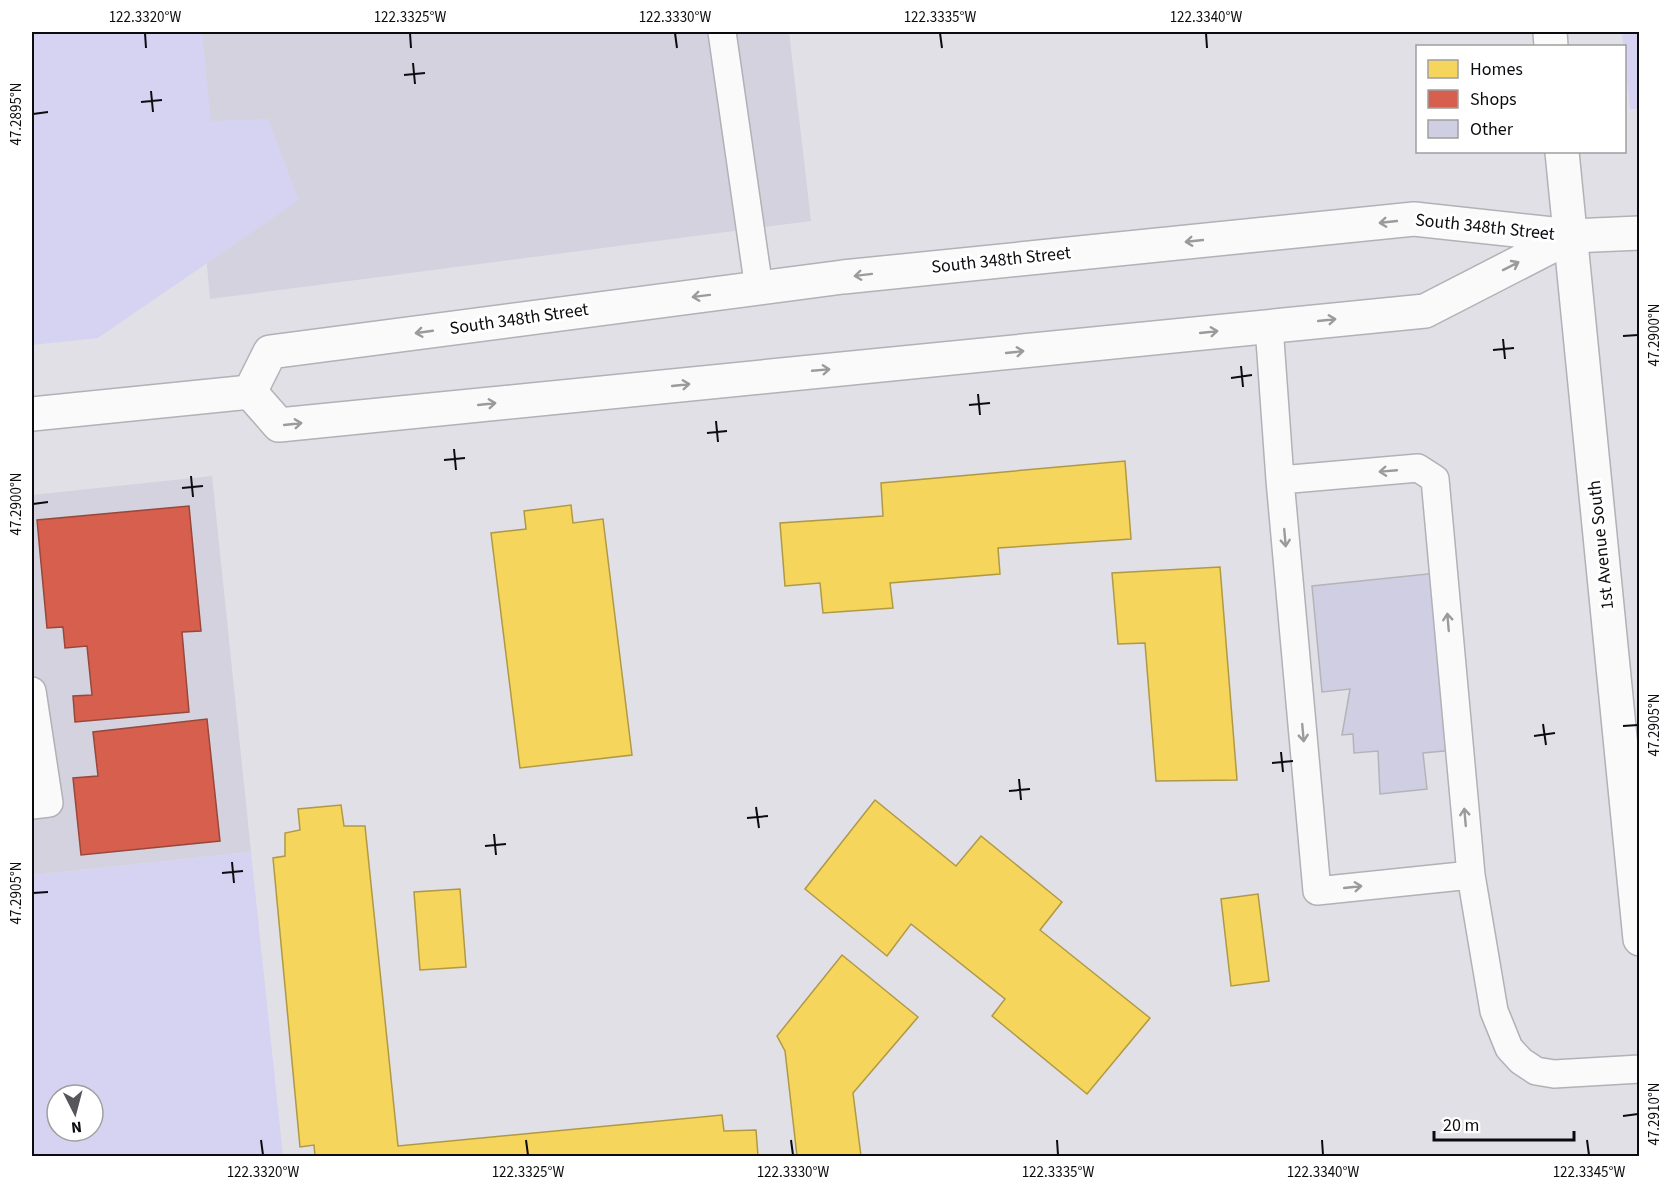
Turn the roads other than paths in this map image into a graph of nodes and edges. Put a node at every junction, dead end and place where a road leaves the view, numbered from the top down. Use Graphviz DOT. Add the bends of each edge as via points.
graph roads {
  1 [pos="722,32"];
  2 [pos="1562,153"];
  3 [pos="1640,233"];
  4 [pos="1571,236"];
  5 [pos="759,288"];
  6 [pos="1269,326"];
  7 [pos="250,392"];
  8 [pos="32,414"];
  9 [pos="1280,480"];
  10 [pos="32,690"];
  11 [pos="32,805"];
  12 [pos="1471,875"];
  13 [pos="1640,939"];
  14 [pos="1640,1069"];
  1 -- 5 [label="lane"];
  2 -- 4 [label="main road, 1st Avenue South"];
  3 -- 4 [label="main road"];
  4 -- 5 [label="main road, South 348th Street, one-way" via="1414,219"];
  6 -- 4 [label="main road, South 348th Street, one-way" via="1425,310"];
  4 -- 13 [label="main road, 1st Avenue South"];
  5 -- 7 [label="main road, South 348th Street, one-way" via="270,352"];
  7 -- 6 [label="main road, South 348th Street, one-way" via="279,425"];
  6 -- 9 [label="lane"];
  7 -- 8 [label="main road"];
  12 -- 9 [label="lane, one-way" via="1435,478 1418,468"];
  9 -- 12 [label="lane, one-way" via="1317,891"];
  10 -- 11 [label="lane" via="49,803"];
  12 -- 14 [label="lane" via="1494,1011 1509,1048 1536,1071 1554,1074"];
}
